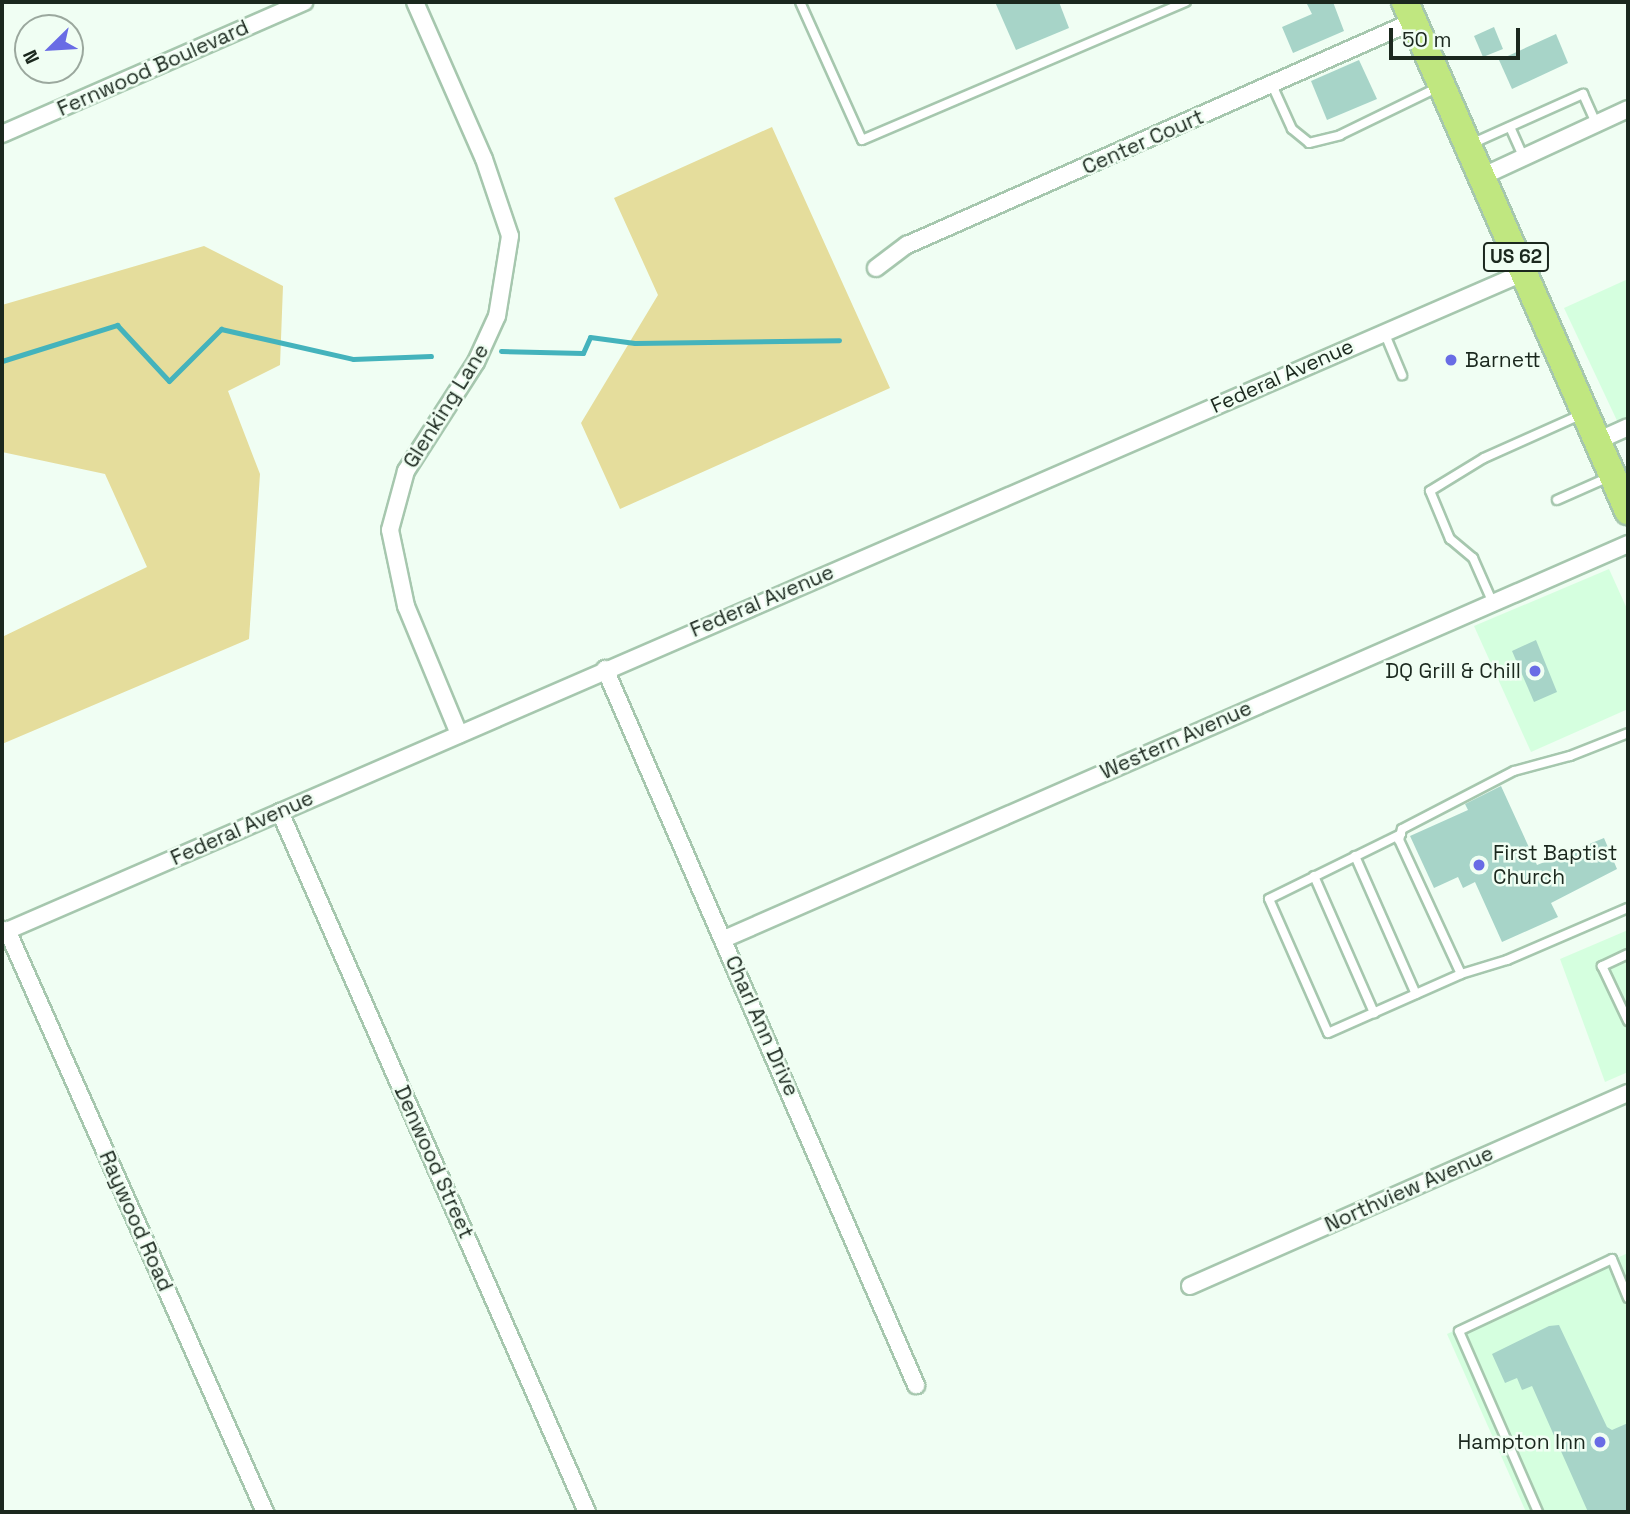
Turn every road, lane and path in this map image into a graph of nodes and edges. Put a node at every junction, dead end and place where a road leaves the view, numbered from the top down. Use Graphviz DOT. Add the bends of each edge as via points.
graph roads {
  1 [pos="304,2"];
  2 [pos="415,2"];
  3 [pos="800,2"];
  4 [pos="1180,3"];
  5 [pos="1409,12"];
  6 [pos="1272,85"];
  7 [pos="1441,85"];
  8 [pos="1628,109"];
  9 [pos="1596,123"];
  10 [pos="1510,127"];
  11 [pos="2,134"];
  12 [pos="1468,146"];
  13 [pos="1523,156"];
  14 [pos="1481,177"];
  15 [pos="876,268"];
  16 [pos="1524,272"];
  17 [pos="1384,331"];
  18 [pos="1402,375"];
  19 [pos="1584,413"];
  20 [pos="1628,427"];
  21 [pos="1597,441"];
  22 [pos="1612,476"];
  23 [pos="1557,500"];
  24 [pos="1628,511"];
  25 [pos="1628,544"];
  26 [pos="1492,601"];
  27 [pos="605,669"];
  28 [pos="1628,733"];
  29 [pos="459,734"];
  30 [pos="280,812"];
  31 [pos="1400,837"];
  32 [pos="1355,856"];
  33 [pos="1314,876"];
  34 [pos="1628,908"];
  35 [pos="5,932"];
  36 [pos="724,939"];
  37 [pos="1628,954"];
  38 [pos="1461,974"];
  39 [pos="1416,994"];
  40 [pos="1374,1013"];
  41 [pos="1628,1021"];
  42 [pos="1628,1093"];
  43 [pos="1190,1286"];
  44 [pos="1628,1298"];
  45 [pos="916,1385"];
  46 [pos="265,1512"];
  47 [pos="587,1512"];
  48 [pos="1538,1512"];
  1 -- 11 [label="street, Fernwood Boulevard"];
  2 -- 29 [label="street, Glenking Lane" via="484,159 510,236 497,316 476,362 405,471 390,530 406,606"];
  3 -- 4 [label="lane" via="862,140"];
  5 -- 6 [label="street, Center Court"];
  5 -- 7 [label="highway, US 62"];
  6 -- 7 [label="lane" via="1292,130 1309,143 1340,135"];
  6 -- 15 [label="street, Center Court" via="907,245"];
  7 -- 12 [label="highway, US 62"];
  8 -- 9 [label="street"];
  9 -- 10 [label="lane" via="1583,94"];
  9 -- 13 [label="street"];
  10 -- 12 [label="lane"];
  10 -- 13 [label="lane"];
  12 -- 14 [label="highway, US 62"];
  13 -- 14 [label="street"];
  14 -- 16 [label="highway, US 62"];
  16 -- 17 [label="street, Federal Avenue"];
  16 -- 19 [label="highway, US 62"];
  17 -- 18 [label="lane"];
  17 -- 27 [label="street, Federal Avenue"];
  19 -- 21 [label="highway, US 62"];
  19 -- 26 [label="lane" via="1484,458 1430,491 1450,539 1473,558"];
  20 -- 21 [label="street"];
  21 -- 22 [label="highway, US 62"];
  22 -- 23 [label="lane"];
  22 -- 24 [label="highway, US 62"];
  25 -- 26 [label="street, Western Avenue"];
  26 -- 36 [label="street, Western Avenue"];
  27 -- 29 [label="street, Federal Avenue"];
  27 -- 36 [label="street, Charl Ann Drive"];
  28 -- 31 [label="lane" via="1514,771 1433,809"];
  29 -- 30 [label="street, Federal Avenue"];
  30 -- 35 [label="street, Federal Avenue"];
  30 -- 47 [label="street, Denwood Street"];
  31 -- 32 [label="lane"];
  31 -- 38 [label="lane"];
  32 -- 33 [label="lane"];
  32 -- 39 [label="lane"];
  33 -- 40 [label="lane"];
  33 -- 40 [label="lane" via="1269,899 1328,1033"];
  34 -- 38 [label="lane" via="1507,960"];
  35 -- 46 [label="street, Raywood Road"];
  36 -- 45 [label="street, Charl Ann Drive"];
  37 -- 41 [label="lane" via="1602,966"];
  38 -- 39 [label="lane"];
  39 -- 40 [label="lane"];
  42 -- 43 [label="street, Northview Avenue"];
  44 -- 48 [label="lane" via="1612,1259 1459,1331"];
}
